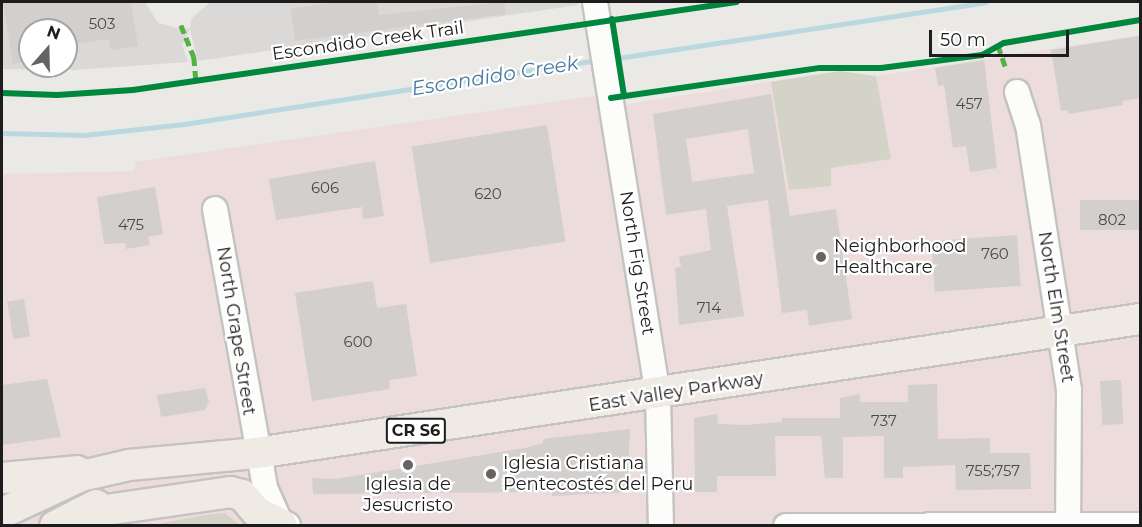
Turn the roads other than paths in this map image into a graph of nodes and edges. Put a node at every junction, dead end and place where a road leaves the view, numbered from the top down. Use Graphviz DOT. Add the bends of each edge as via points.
graph roads {
  1 [pos="595,2"];
  2 [pos="1017,92"];
  3 [pos="215,209"];
  4 [pos="1140,319"];
  5 [pos="1061,332"];
  6 [pos="658,396"];
  7 [pos="257,453"];
  8 [pos="211,460"];
  9 [pos="113,468"];
  10 [pos="2,478"];
  11 [pos="2,513"];
  12 [pos="67,520"];
  13 [pos="285,525"];
  14 [pos="661,525"];
  15 [pos="786,525"];
  16 [pos="1068,525"];
  17 [pos="1140,525"];
  1 -- 6 [label="street, North Fig Street"];
  2 -- 5 [label="street, North Elm Street" via="1028,125"];
  3 -- 7 [label="street, North Grape Street"];
  4 -- 5 [label="main road, East Valley Parkway / CR S6"];
  5 -- 6 [label="main road, East Valley Parkway / CR S6"];
  5 -- 16 [label="street, North Elm Street" via="1069,390"];
  6 -- 7 [label="main road, East Valley Parkway / CR S6"];
  6 -- 14 [label="street, North Fig Street"];
  7 -- 8 [label="main road, East Valley Parkway / CR S6"];
  7 -- 13 [label="street, North Grape Street" via="266,495"];
  8 -- 9 [label="main road, East Valley Parkway / CR S6"];
  8 -- 12 [label="main road, East Valley Parkway / CR S6"];
  9 -- 10 [label="main road"];
  9 -- 11 [label="main road, East Valley Parkway / CR S6" via="81,476"];
  12 -- 13 [label="main road" via="230,492 243,495 257,512"];
  15 -- 16 [label="street"];
  16 -- 17 [label="street"];
}
